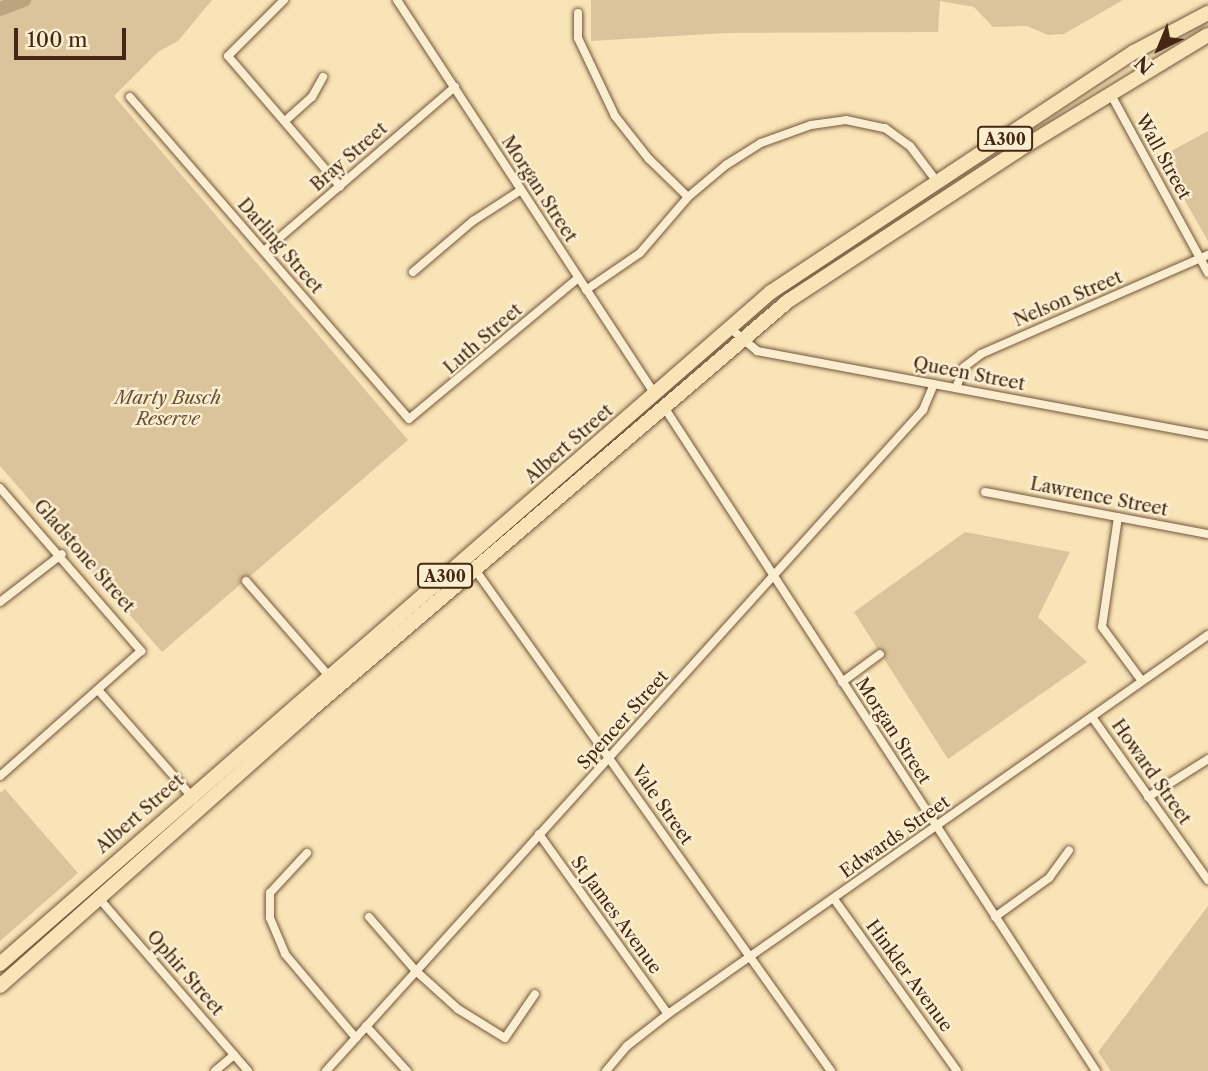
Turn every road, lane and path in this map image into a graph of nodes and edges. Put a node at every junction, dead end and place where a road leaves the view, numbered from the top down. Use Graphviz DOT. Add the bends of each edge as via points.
graph roads {
  1 [pos="284,0"];
  2 [pos="397,0"];
  3 [pos="578,13"];
  4 [pos="1208,13"];
  5 [pos="1208,35"];
  6 [pos="323,77"];
  7 [pos="454,87"];
  8 [pos="1110,93"];
  9 [pos="130,97"];
  10 [pos="285,121"];
  11 [pos="1008,137"];
  12 [pos="1017,151"];
  13 [pos="938,183"];
  14 [pos="340,186"];
  15 [pos="521,190"];
  16 [pos="688,197"];
  17 [pos="264,251"];
  18 [pos="1204,256"];
  19 [pos="413,272"];
  20 [pos="1208,273"];
  21 [pos="578,278"];
  22 [pos="586,290"];
  23 [pos="731,329"];
  24 [pos="742,341"];
  25 [pos="934,384"];
  26 [pos="956,388"];
  27 [pos="660,401"];
  28 [pos="406,416"];
  29 [pos="1208,435"];
  30 [pos="0,488"];
  31 [pos="985,492"];
  32 [pos="1118,517"];
  33 [pos="1208,534"];
  34 [pos="62,554"];
  35 [pos="471,564"];
  36 [pos="774,576"];
  37 [pos="246,581"];
  38 [pos="0,602"];
  39 [pos="1208,635"];
  40 [pos="880,654"];
  41 [pos="329,677"];
  42 [pos="1142,681"];
  43 [pos="842,682"];
  44 [pos="99,691"];
  45 [pos="1092,717"];
  46 [pos="610,758"];
  47 [pos="1208,759"];
  48 [pos="0,776"];
  49 [pos="191,795"];
  50 [pos="1149,797"];
  51 [pos="201,807"];
  52 [pos="936,827"];
  53 [pos="539,834"];
  54 [pos="1069,850"];
  55 [pos="307,853"];
  56 [pos="1208,880"];
  57 [pos="93,891"];
  58 [pos="834,898"];
  59 [pos="369,917"];
  60 [pos="995,917"];
  61 [pos="750,958"];
  62 [pos="0,964"];
  63 [pos="415,971"];
  64 [pos="0,986"];
  65 [pos="535,995"];
  66 [pos="668,1014"];
  67 [pos="366,1026"];
  68 [pos="356,1038"];
  69 [pos="234,1055"];
  70 [pos="215,1071"];
  71 [pos="248,1071"];
  72 [pos="326,1071"];
  73 [pos="407,1071"];
  74 [pos="606,1071"];
  75 [pos="831,1071"];
  76 [pos="957,1071"];
  77 [pos="1096,1071"];
  1 -- 10 [label="street" via="228,56"];
  2 -- 7 [label="street, Morgan Street"];
  3 -- 16 [label="street" via="578,38 615,116 649,159"];
  4 -- 11 [label="highway, Albert Street / A300" via="1134,52"];
  5 -- 8 [label="highway, Albert Street / A300"];
  6 -- 10 [label="street" via="313,95"];
  7 -- 14 [label="street, Bray Street"];
  7 -- 15 [label="street, Morgan Street"];
  8 -- 12 [label="highway, Albert Street / A300"];
  8 -- 18 [label="street, Wall Street"];
  9 -- 17 [label="street, Darling Street"];
  10 -- 14 [label="street"];
  11 -- 12 [label="highway"];
  11 -- 13 [label="highway, Albert Street / A300"];
  12 -- 24 [label="highway, Albert Street / A300" via="788,301"];
  13 -- 16 [label="street" via="897,135 875,124 846,120 811,125 761,143"];
  13 -- 23 [label="highway, Albert Street / A300" via="814,261"];
  14 -- 17 [label="street, Bray Street"];
  15 -- 19 [label="street" via="473,221"];
  15 -- 21 [label="street, Morgan Street"];
  16 -- 22 [label="street" via="640,254"];
  17 -- 28 [label="street, Darling Street"];
  18 -- 20 [label="street, Wall Street"];
  18 -- 26 [label="street, Nelson Street" via="981,354 963,369"];
  21 -- 22 [label="street, Morgan Street"];
  21 -- 28 [label="street, Luth Street" via="419,414"];
  22 -- 27 [label="street, Morgan Street"];
  23 -- 24 [label="street, Queen Street"];
  23 -- 27 [label="highway, Albert Street / A300"];
  24 -- 25 [label="street, Queen Street" via="757,351"];
  24 -- 27 [label="highway, Albert Street / A300"];
  25 -- 26 [label="street, Queen Street"];
  25 -- 36 [label="street, Spencer Street" via="925,407"];
  26 -- 29 [label="street, Queen Street"];
  27 -- 35 [label="highway, Albert Street / A300"];
  27 -- 36 [label="street, Morgan Street"];
  30 -- 34 [label="street, Gladstone Street"];
  31 -- 32 [label="street, Lawrence Street"];
  32 -- 33 [label="street, Lawrence Street"];
  32 -- 42 [label="street" via="1102,626"];
  34 -- 38 [label="street"];
  34 -- 44 [label="street, Gladstone Street" via="141,648 139,656"];
  35 -- 41 [label="highway, Albert Street / A300"];
  35 -- 46 [label="street, Vale Street"];
  35 -- 51 [label="highway, Albert Street / A300"];
  36 -- 43 [label="street, Morgan Street"];
  36 -- 46 [label="street, Spencer Street"];
  37 -- 41 [label="street"];
  39 -- 42 [label="street, Edwards Street"];
  40 -- 43 [label="street"];
  41 -- 49 [label="highway, Albert Street / A300"];
  42 -- 45 [label="street, Edwards Street"];
  43 -- 52 [label="street, Morgan Street"];
  44 -- 48 [label="street"];
  44 -- 49 [label="street"];
  45 -- 50 [label="street, Howard Street"];
  45 -- 52 [label="street, Edwards Street"];
  46 -- 53 [label="street, Spencer Street"];
  46 -- 61 [label="street, Vale Street"];
  47 -- 50 [label="street"];
  49 -- 51 [label="street"];
  49 -- 57 [label="highway, Albert Street / A300"];
  50 -- 56 [label="street, Howard Street"];
  51 -- 57 [label="highway, Albert Street / A300"];
  52 -- 58 [label="street, Edwards Street"];
  52 -- 60 [label="street, Morgan Street"];
  53 -- 63 [label="street, Spencer Street"];
  53 -- 66 [label="street, St James Avenue"];
  54 -- 60 [label="street" via="1049,878"];
  55 -- 68 [label="street" via="270,893 270,918 285,954"];
  57 -- 62 [label="highway, Albert Street / A300"];
  57 -- 64 [label="highway, Albert Street / A300"];
  57 -- 69 [label="street, Ophir Street"];
  58 -- 61 [label="street, Edwards Street"];
  58 -- 76 [label="street, Hinkler Avenue"];
  59 -- 63 [label="street"];
  60 -- 77 [label="street, Morgan Street"];
  61 -- 66 [label="street, Edwards Street"];
  61 -- 75 [label="street, Vale Street"];
  63 -- 65 [label="street" via="464,1014 505,1038"];
  63 -- 67 [label="street, Spencer Street"];
  66 -- 74 [label="street, Edwards Street" via="627,1045"];
  67 -- 68 [label="street, Spencer Street"];
  67 -- 73 [label="street"];
  68 -- 72 [label="street, Spencer Street"];
  69 -- 70 [label="street"];
  69 -- 71 [label="street, Ophir Street"];
}
